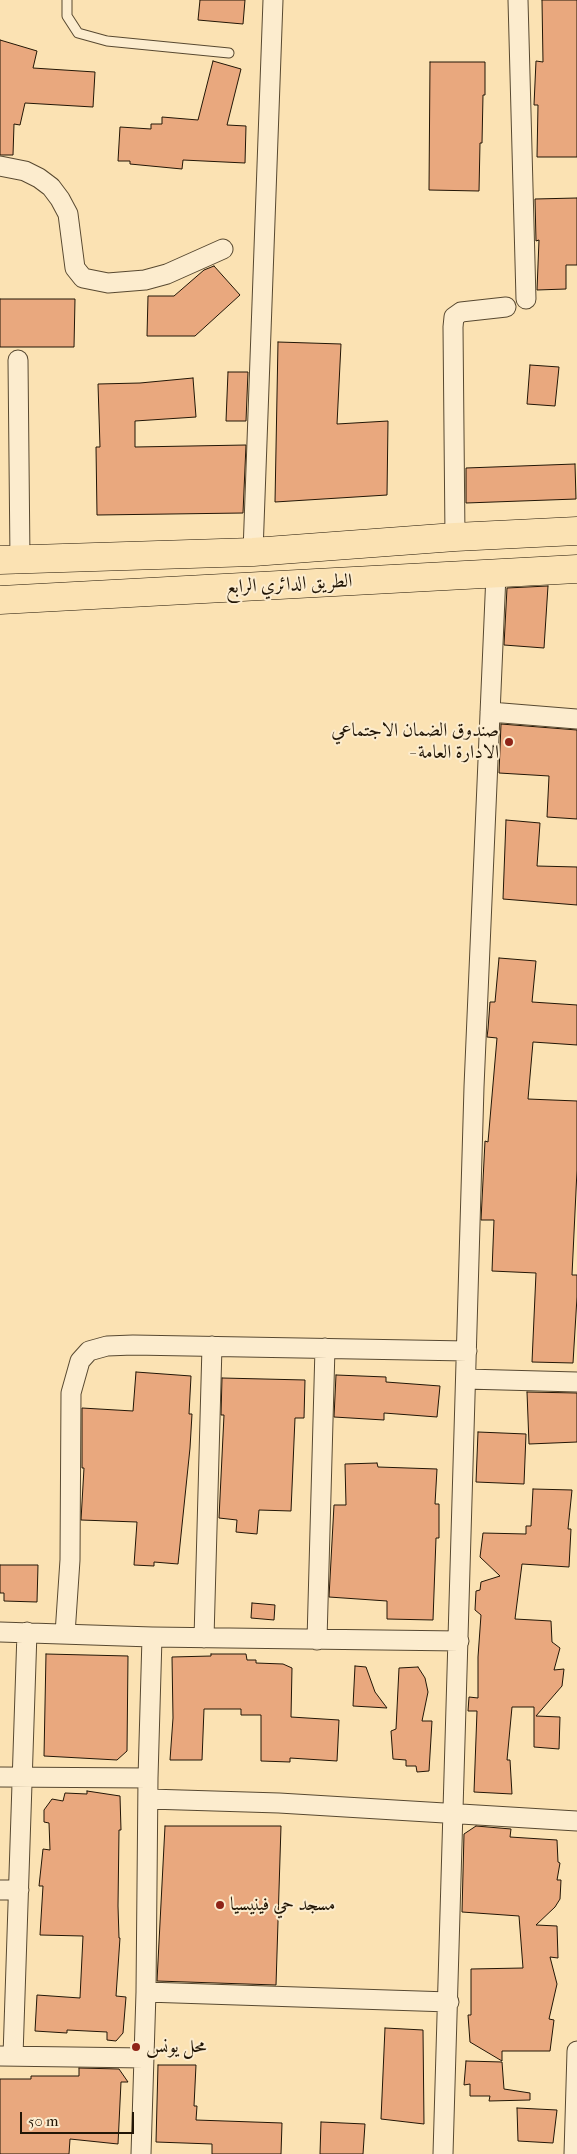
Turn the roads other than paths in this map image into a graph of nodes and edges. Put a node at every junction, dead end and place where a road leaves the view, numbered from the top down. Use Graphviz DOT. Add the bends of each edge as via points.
graph roads {
  1 [pos="67,0"];
  2 [pos="273,0"];
  3 [pos="518,0"];
  4 [pos="229,53"];
  5 [pos="0,166"];
  6 [pos="223,250"];
  7 [pos="526,299"];
  8 [pos="506,307"];
  9 [pos="18,360"];
  10 [pos="577,531"];
  11 [pos="455,537"];
  12 [pos="253,552"];
  13 [pos="10,560"];
  14 [pos="577,569"];
  15 [pos="496,574"];
  16 [pos="0,600"];
  17 [pos="490,712"];
  18 [pos="577,719"];
  19 [pos="212,1346"];
  20 [pos="324,1348"];
  21 [pos="466,1350"];
  22 [pos="466,1379"];
  23 [pos="577,1382"];
  24 [pos="0,1632"];
  25 [pos="27,1632"];
  26 [pos="65,1634"];
  27 [pos="152,1637"];
  28 [pos="204,1638"];
  29 [pos="317,1640"];
  30 [pos="458,1641"];
  31 [pos="7,1778"];
  32 [pos="148,1778"];
  33 [pos="149,1799"];
  34 [pos="452,1812"];
  35 [pos="577,1821"];
  36 [pos="9,1890"];
  37 [pos="146,1992"];
  38 [pos="449,2002"];
  39 [pos="577,2052"];
  40 [pos="6,2056"];
  41 [pos="144,2058"];
  42 [pos="576,2091"];
  43 [pos="141,2154"];
  44 [pos="443,2154"];
  45 [pos="574,2154"];
  1 -- 4 [label="lane" via="67,16 78,33 107,42"];
  2 -- 12 [label="street"];
  3 -- 7 [label="street"];
  5 -- 6 [label="street" via="25,171 39,178 60,199 68,214 75,268 83,278 108,283 146,280"];
  8 -- 11 [label="street" via="461,312 454,317"];
  9 -- 13 [label="street"];
  10 -- 11 [label="main road, الطريق الدائري الرابع"];
  11 -- 12 [label="main road, الطريق الدائري الرابع"];
  12 -- 13 [label="main road, الطريق الدائري الرابع"];
  14 -- 15 [label="main road, الطريق الدائري الرابع"];
  15 -- 16 [label="main road, الطريق الدائري الرابع"];
  15 -- 17 [label="street"];
  17 -- 18 [label="street"];
  17 -- 21 [label="street"];
  19 -- 20 [label="street"];
  19 -- 26 [label="street" via="107,1346 89,1351 80,1362 71,1393 70,1560"];
  19 -- 28 [label="street"];
  20 -- 21 [label="street"];
  20 -- 29 [label="street"];
  21 -- 22 [label="street"];
  22 -- 23 [label="street"];
  22 -- 30 [label="street"];
  24 -- 25 [label="street"];
  25 -- 26 [label="street"];
  25 -- 31 [label="street"];
  26 -- 27 [label="street"];
  27 -- 28 [label="street"];
  27 -- 32 [label="street"];
  28 -- 29 [label="street"];
  29 -- 30 [label="street"];
  30 -- 34 [label="street"];
  31 -- 32 [label="street"];
  31 -- 36 [label="street"];
  32 -- 33 [label="street"];
  33 -- 34 [label="street"];
  33 -- 37 [label="street"];
  34 -- 35 [label="street"];
  34 -- 38 [label="street"];
  36 -- 40 [label="street"];
  37 -- 38 [label="street"];
  37 -- 41 [label="street"];
  38 -- 44 [label="street"];
  39 -- 42 [label="street"];
  40 -- 41 [label="street"];
  41 -- 43 [label="street"];
  42 -- 45 [label="street"];
}
